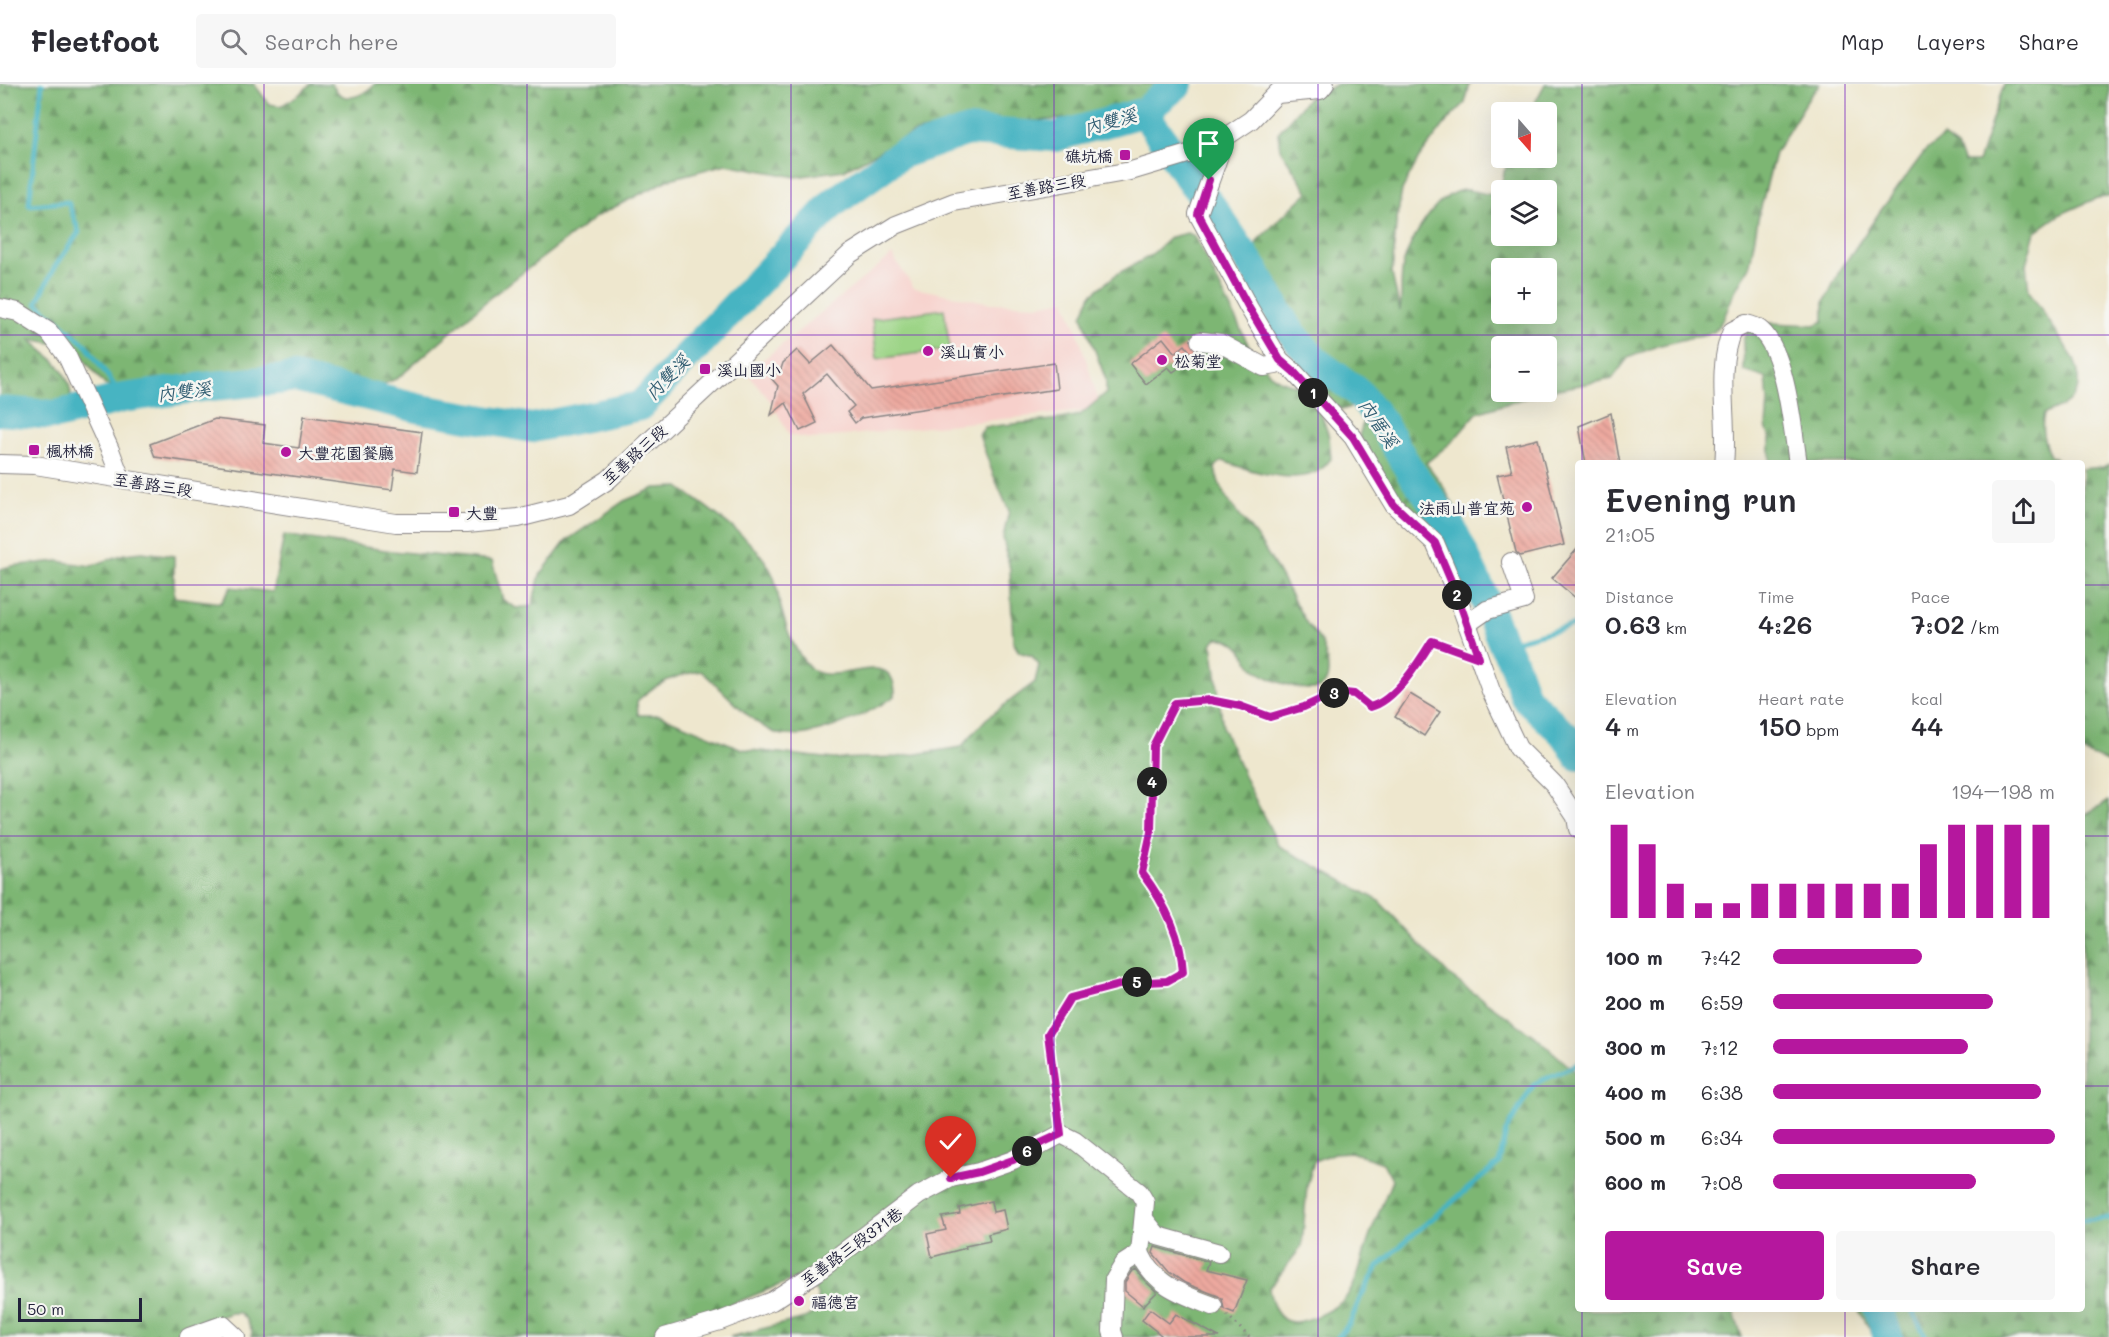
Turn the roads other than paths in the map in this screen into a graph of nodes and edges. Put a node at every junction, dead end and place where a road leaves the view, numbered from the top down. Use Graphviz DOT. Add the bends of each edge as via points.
graph roads {
  1 [pos="1325,84"];
  2 [pos="1281,89"];
  3 [pos="1224,138"];
  4 [pos="0,308"];
  5 [pos="1200,341"];
  6 [pos="1280,360"];
  7 [pos="1725,460"];
  8 [pos="1797,460"];
  9 [pos="0,464"];
  10 [pos="121,478"];
  11 [pos="1511,562"];
  12 [pos="1467,624"];
  13 [pos="1575,816"];
  14 [pos="1144,1219"];
  15 [pos="1140,1253"];
  16 [pos="1219,1253"];
  17 [pos="1213,1306"];
  18 [pos="189,1337"];
  19 [pos="236,1337"];
  20 [pos="665,1337"];
  21 [pos="1114,1337"];
  1 -- 2 [label="street" via="1320,90"];
  2 -- 3 [label="street" via="1251,120"];
  3 -- 6 [label="street" via="1198,214"];
  3 -- 10 [label="street, 至善路三段" via="1162,163 954,202 896,225 850,254 608,480 569,505 518,518 396,523"];
  4 -- 10 [label="street" via="18,312 49,332 67,357"];
  5 -- 6 [label="street" via="1220,343 1264,367"];
  6 -- 12 [label="street" via="1353,437 1394,505 1435,543"];
  7 -- 8 [label="street" via="1726,343 1732,331 1746,324 1760,329 1773,346 1788,401"];
  9 -- 10 [label="street, 至善路三段" via="35,465"];
  11 -- 12 [label="street" via="1524,600 1487,610"];
  12 -- 13 [label="street" via="1491,691 1518,748 1554,784"];
  14 -- 15 [label="street"];
  14 -- 16 [label="street" via="1158,1236"];
  14 -- 20 [label="street, 至善路三段371巷" via="1145,1202 1139,1192 1061,1134 1013,1160 951,1178 919,1196 772,1301"];
  15 -- 17 [label="street" via="1146,1266 1166,1286"];
  15 -- 21 [label="street" via="1123,1264 1114,1279"];
  18 -- 19 [label="street" via="223,1325"];
}
